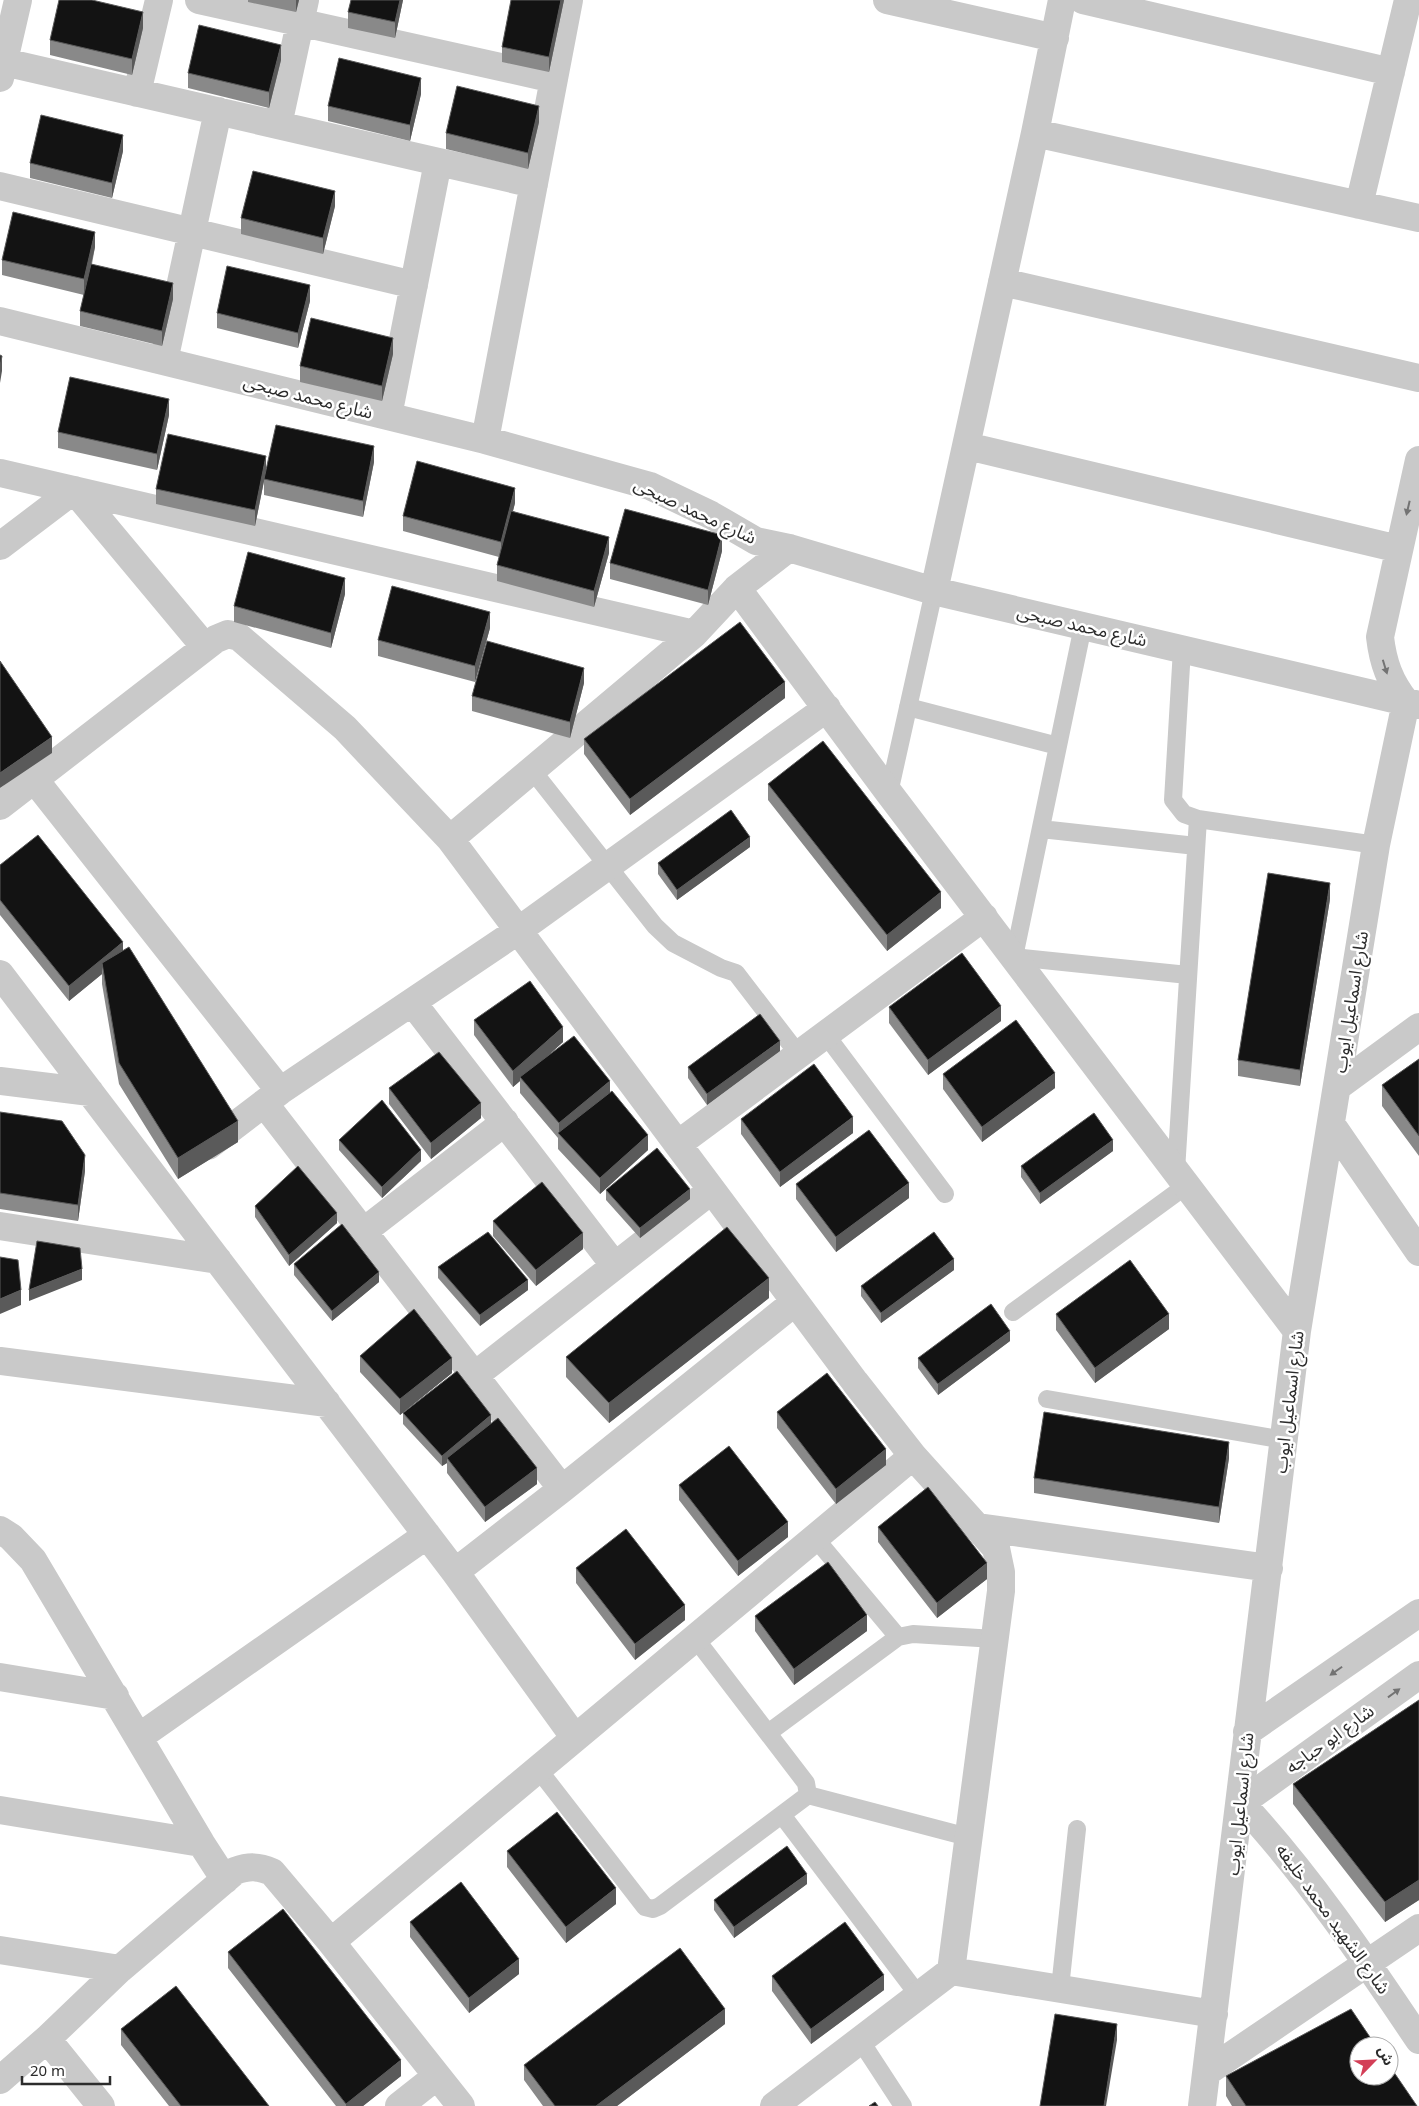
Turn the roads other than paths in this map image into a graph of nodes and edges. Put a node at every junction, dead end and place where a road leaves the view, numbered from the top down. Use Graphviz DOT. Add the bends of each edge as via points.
graph roads {
  1 [pos="18,0"];
  2 [pos="159,0"];
  3 [pos="199,0"];
  4 [pos="569,0"];
  5 [pos="887,0"];
  6 [pos="1062,0"];
  7 [pos="1083,0"];
  8 [pos="1408,0"];
  9 [pos="303,11"];
  10 [pos="6,28"];
  11 [pos="1054,38"];
  12 [pos="1,70"];
  13 [pos="1391,72"];
  14 [pos="554,79"];
  15 [pos="137,93"];
  16 [pos="218,111"];
  17 [pos="278,125"];
  18 [pos="1035,133"];
  19 [pos="438,162"];
  20 [pos="534,184"];
  21 [pos="0,186"];
  22 [pos="1359,205"];
  23 [pos="1419,218"];
  24 [pos="192,232"];
  25 [pos="1002,282"];
  26 [pos="414,284"];
  27 [pos="0,321"];
  28 [pos="164,361"];
  29 [pos="1419,378"];
  30 [pos="388,416"];
  31 [pos="484,440"];
  32 [pos="967,446"];
  33 [pos="1419,460"];
  34 [pos="0,473"];
  35 [pos="74,490"];
  36 [pos="0,546"];
  37 [pos="789,548"];
  38 [pos="1399,549"];
  39 [pos="737,588"];
  40 [pos="934,591"];
  41 [pos="1083,626"];
  42 [pos="694,634"];
  43 [pos="205,647"];
  44 [pos="1182,649"];
  45 [pos="1415,699"];
  46 [pos="908,707"];
  47 [pos="827,708"];
  48 [pos="1058,746"];
  49 [pos="532,770"];
  50 [pos="34,779"];
  51 [pos="889,793"];
  52 [pos="0,806"];
  53 [pos="1198,819"];
  54 [pos="1041,830"];
  55 [pos="450,839"];
  56 [pos="1196,846"];
  57 [pos="1376,846"];
  58 [pos="609,865"];
  59 [pos="984,917"];
  60 [pos="519,930"];
  61 [pos="1014,957"];
  62 [pos="0,974"];
  63 [pos="1188,975"];
  64 [pos="412,1002"];
  65 [pos="1419,1027"];
  66 [pos="826,1035"];
  67 [pos="799,1055"];
  68 [pos="0,1081"];
  69 [pos="1337,1087"];
  70 [pos="90,1092"];
  71 [pos="272,1097"];
  72 [pos="505,1122"];
  73 [pos="1331,1124"];
  74 [pos="678,1144"];
  75 [pos="1182,1178"];
  76 [pos="159,1183"];
  77 [pos="712,1190"];
  78 [pos="945,1194"];
  79 [pos="0,1226"];
  80 [pos="364,1231"];
  81 [pos="1419,1252"];
  82 [pos="218,1260"];
  83 [pos="616,1266"];
  84 [pos="796,1302"];
  85 [pos="1014,1312"];
  86 [pos="1297,1331"];
  87 [pos="0,1361"];
  88 [pos="474,1376"];
  89 [pos="1047,1399"];
  90 [pos="326,1403"];
  91 [pos="1284,1440"];
  92 [pos="913,1456"];
  93 [pos="562,1489"];
  94 [pos="978,1527"];
  95 [pos="0,1530"];
  96 [pos="427,1534"];
  97 [pos="815,1538"];
  98 [pos="1269,1568"];
  99 [pos="455,1572"];
  100 [pos="1419,1613"];
  101 [pos="898,1637"];
  102 [pos="695,1638"];
  103 [pos="994,1639"];
  104 [pos="1419,1675"];
  105 [pos="0,1676"];
  106 [pos="115,1696"];
  107 [pos="1247,1732"];
  108 [pos="768,1733"];
  109 [pos="139,1737"];
  110 [pos="575,1738"];
  111 [pos="538,1769"];
  112 [pos="808,1796"];
  113 [pos="1241,1803"];
  114 [pos="0,1810"];
  115 [pos="782,1815"];
  116 [pos="1078,1829"];
  117 [pos="968,1837"];
  118 [pos="202,1843"];
  119 [pos="225,1880"];
  120 [pos="1419,1928"];
  121 [pos="331,1942"];
  122 [pos="0,1950"];
  123 [pos="1367,1963"];
  124 [pos="120,1969"];
  125 [pos="951,1971"];
  126 [pos="1060,1988"];
  127 [pos="919,1996"];
  128 [pos="1214,2014"];
  129 [pos="47,2039"];
  130 [pos="860,2040"];
  131 [pos="1419,2040"];
  132 [pos="3,2074"];
  133 [pos="437,2076"];
  134 [pos="1205,2095"];
  135 [pos="101,2106"];
  136 [pos="399,2106"];
  137 [pos="461,2106"];
  138 [pos="774,2106"];
  139 [pos="903,2106"];
  1 -- 10 [label="street"];
  2 -- 15 [label="street"];
  3 -- 9 [label="street"];
  4 -- 14 [label="street"];
  5 -- 11 [label="street"];
  6 -- 11 [label="street"];
  7 -- 13 [label="street"];
  8 -- 13 [label="street"];
  9 -- 14 [label="street"];
  9 -- 17 [label="street"];
  10 -- 12 [label="street"];
  11 -- 18 [label="street"];
  12 -- 15 [label="street"];
  13 -- 22 [label="street"];
  14 -- 20 [label="street"];
  15 -- 16 [label="street"];
  16 -- 17 [label="street"];
  16 -- 24 [label="street"];
  17 -- 19 [label="street"];
  18 -- 22 [label="street"];
  18 -- 25 [label="street"];
  19 -- 20 [label="street"];
  19 -- 26 [label="street"];
  20 -- 31 [label="street"];
  21 -- 24 [label="street"];
  22 -- 23 [label="street"];
  24 -- 26 [label="street"];
  24 -- 28 [label="street"];
  25 -- 29 [label="street"];
  25 -- 32 [label="street"];
  26 -- 30 [label="street"];
  27 -- 28 [label="street, شارع محمد صبحى"];
  28 -- 30 [label="street, شارع محمد صبحى"];
  30 -- 31 [label="street, شارع محمد صبحى"];
  31 -- 37 [label="street, شارع محمد صبحى" via="650,486 756,540"];
  32 -- 38 [label="street"];
  32 -- 40 [label="street"];
  33 -- 38 [label="street, one-way"];
  34 -- 35 [label="street"];
  35 -- 36 [label="street"];
  35 -- 42 [label="street"];
  35 -- 43 [label="street"];
  37 -- 39 [label="street"];
  37 -- 40 [label="street, شارع محمد صبحى"];
  38 -- 45 [label="street, one-way" via="1380,637 1386,672 1395,688"];
  39 -- 42 [label="street"];
  39 -- 47 [label="street"];
  40 -- 41 [label="street, شارع محمد صبحى"];
  40 -- 46 [label="lane"];
  41 -- 44 [label="street, شارع محمد صبحى"];
  41 -- 48 [label="lane"];
  42 -- 49 [label="street"];
  43 -- 50 [label="street"];
  43 -- 55 [label="street" via="228,634 239,637 345,728"];
  44 -- 45 [label="street, شارع محمد صبحى"];
  44 -- 53 [label="lane" via="1173,800 1184,814"];
  45 -- 57 [label="street, شارع اسماعيل ايوب"];
  46 -- 48 [label="lane"];
  46 -- 51 [label="lane"];
  47 -- 51 [label="street"];
  47 -- 58 [label="street"];
  48 -- 54 [label="lane"];
  49 -- 55 [label="street"];
  49 -- 58 [label="lane"];
  50 -- 52 [label="street"];
  50 -- 71 [label="street"];
  51 -- 59 [label="street"];
  53 -- 56 [label="lane"];
  53 -- 57 [label="lane"];
  54 -- 56 [label="lane"];
  54 -- 61 [label="lane"];
  55 -- 60 [label="street"];
  56 -- 63 [label="lane"];
  57 -- 69 [label="street, شارع اسماعيل ايوب"];
  58 -- 60 [label="street"];
  58 -- 67 [label="lane" via="655,926 673,943 736,973"];
  59 -- 61 [label="street"];
  59 -- 66 [label="street"];
  60 -- 64 [label="street"];
  60 -- 74 [label="street"];
  61 -- 63 [label="lane"];
  61 -- 75 [label="street"];
  62 -- 70 [label="street"];
  63 -- 75 [label="lane"];
  64 -- 71 [label="street"];
  64 -- 72 [label="street"];
  65 -- 69 [label="street"];
  66 -- 67 [label="street"];
  66 -- 78 [label="lane"];
  67 -- 74 [label="street"];
  68 -- 70 [label="street"];
  69 -- 73 [label="street, شارع اسماعيل ايوب"];
  70 -- 76 [label="street"];
  71 -- 76 [label="street"];
  71 -- 80 [label="street"];
  72 -- 80 [label="street"];
  72 -- 83 [label="street"];
  73 -- 81 [label="street"];
  73 -- 86 [label="street, شارع اسماعيل ايوب"];
  74 -- 77 [label="street"];
  75 -- 85 [label="lane"];
  75 -- 86 [label="street"];
  76 -- 82 [label="street"];
  77 -- 83 [label="street"];
  77 -- 84 [label="street"];
  79 -- 82 [label="street"];
  80 -- 88 [label="street"];
  82 -- 90 [label="street"];
  83 -- 88 [label="street"];
  84 -- 92 [label="street"];
  84 -- 93 [label="street"];
  86 -- 91 [label="street, شارع اسماعيل ايوب"];
  87 -- 90 [label="street"];
  88 -- 93 [label="street"];
  89 -- 91 [label="lane"];
  90 -- 96 [label="street"];
  91 -- 98 [label="street, شارع اسماعيل ايوب"];
  92 -- 94 [label="street"];
  92 -- 97 [label="street"];
  93 -- 99 [label="street"];
  94 -- 98 [label="street"];
  94 -- 103 [label="street" via="996,1548 1001,1572"];
  95 -- 106 [label="street" via="33,1560"];
  96 -- 99 [label="street"];
  96 -- 109 [label="street"];
  97 -- 101 [label="lane"];
  97 -- 102 [label="street"];
  98 -- 107 [label="street, شارع اسماعيل ايوب"];
  99 -- 110 [label="street"];
  100 -- 107 [label="street, one-way"];
  101 -- 103 [label="lane" via="913,1634"];
  101 -- 108 [label="lane"];
  102 -- 108 [label="lane"];
  102 -- 110 [label="street"];
  103 -- 117 [label="street"];
  113 -- 104 [label="street, شارع ابو حباجه, one-way"];
  105 -- 106 [label="street"];
  106 -- 109 [label="street"];
  107 -- 113 [label="street, شارع اسماعيل ايوب"];
  108 -- 112 [label="lane" via="806,1783"];
  109 -- 118 [label="street"];
  110 -- 111 [label="street"];
  111 -- 115 [label="lane" via="645,1906 652,1909"];
  111 -- 121 [label="street"];
  112 -- 115 [label="lane"];
  112 -- 117 [label="lane"];
  113 -- 123 [label="street, شارع الشهيد محمد خليفه" via="1270,1834"];
  113 -- 128 [label="street, شارع اسماعيل ايوب"];
  114 -- 118 [label="street"];
  115 -- 127 [label="lane"];
  116 -- 126 [label="lane"];
  117 -- 125 [label="street"];
  118 -- 119 [label="street"];
  119 -- 121 [label="street" via="247,1866 272,1872"];
  119 -- 124 [label="street"];
  120 -- 123 [label="street"];
  121 -- 133 [label="street"];
  122 -- 124 [label="street"];
  123 -- 131 [label="street, شارع الشهيد محمد خليفه"];
  123 -- 134 [label="street"];
  124 -- 129 [label="street"];
  125 -- 126 [label="street"];
  125 -- 127 [label="street"];
  126 -- 128 [label="street"];
  127 -- 130 [label="street"];
  128 -- 134 [label="street, شارع اسماعيل ايوب"];
  129 -- 132 [label="street"];
  129 -- 135 [label="street"];
  130 -- 138 [label="street"];
  130 -- 139 [label="lane"];
  133 -- 136 [label="street"];
  133 -- 137 [label="street"];
}
